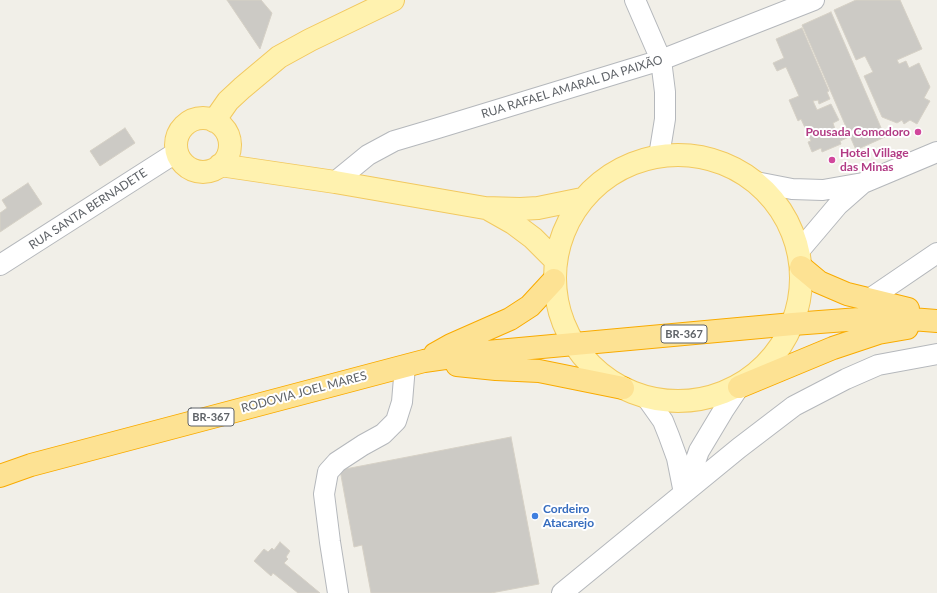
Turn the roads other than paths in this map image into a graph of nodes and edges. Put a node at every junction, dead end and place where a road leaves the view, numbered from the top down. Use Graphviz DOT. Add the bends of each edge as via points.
graph roads {
  1 [pos="393,0"];
  2 [pos="635,0"];
  3 [pos="814,0"];
  4 [pos="661,60"];
  5 [pos="214,121"];
  6 [pos="177,152"];
  7 [pos="937,152"];
  8 [pos="659,156"];
  9 [pos="220,165"];
  10 [pos="335,182"];
  11 [pos="756,182"];
  12 [pos="863,182"];
  13 [pos="582,199"];
  14 [pos="485,208"];
  15 [pos="937,253"];
  16 [pos="800,259"];
  17 [pos="0,265"];
  18 [pos="555,270"];
  19 [pos="868,300"];
  20 [pos="937,321"];
  21 [pos="794,324"];
  22 [pos="576,344"];
  23 [pos="937,354"];
  24 [pos="414,363"];
  25 [pos="738,387"];
  26 [pos="624,388"];
  27 [pos="646,397"];
  28 [pos="0,476"];
  29 [pos="684,493"];
  30 [pos="338,593"];
  31 [pos="562,593"];
  1 -- 5 [label="main road" via="279,57 228,101"];
  2 -- 4 [label="street"];
  3 -- 4 [label="street, RUA RAFAEL AMARAL DA PAIXÃO"];
  4 -- 8 [label="street" via="665,119"];
  4 -- 10 [label="street, RUA RAFAEL AMARAL DA PAIXÃO" via="394,141 368,155"];
  5 -- 6 [label="main road" via="197,118 182,127 176,143"];
  5 -- 9 [label="main road" via="222,126 229,141 226,158"];
  6 -- 9 [label="main road" via="181,160 194,170 212,170"];
  6 -- 17 [label="street, RUA SANTA BERNADETE"];
  7 -- 12 [label="street"];
  8 -- 11 [label="main road" via="694,155 727,164"];
  8 -- 13 [label="main road" via="617,170"];
  9 -- 10 [label="main road"];
  10 -- 14 [label="main road"];
  11 -- 12 [label="street" via="792,189 823,190"];
  11 -- 16 [label="main road" via="776,202 790,225"];
  12 -- 16 [label="street" via="838,205"];
  13 -- 14 [label="main road" via="538,208"];
  13 -- 18 [label="main road" via="560,238"];
  14 -- 18 [label="main road" via="513,223 533,238"];
  15 -- 19 [label="street"];
  16 -- 19 [label="highway" via="819,282"];
  16 -- 21 [label="main road" via="801,296"];
  18 -- 22 [label="main road" via="559,314"];
  18 -- 24 [label="highway" via="530,306 510,319"];
  19 -- 20 [label="highway" via="908,309"];
  20 -- 21 [label="highway, BR-367" via="886,317"];
  20 -- 25 [label="highway" via="878,333 833,348"];
  21 -- 22 [label="highway, BR-367"];
  21 -- 25 [label="main road" via="780,349 762,370"];
  22 -- 24 [label="highway, BR-367" via="487,352"];
  22 -- 26 [label="main road" via="596,370"];
  23 -- 29 [label="street" via="878,365 794,406"];
  24 -- 26 [label="highway" via="539,371"];
  24 -- 28 [label="highway, RODOVIA JOEL MARES / BR-367" via="31,464"];
  24 -- 30 [label="street" via="396,421 383,434 337,462 328,472 324,494"];
  25 -- 27 [label="main road" via="693,401"];
  25 -- 29 [label="street" via="699,451"];
  26 -- 27 [label="main road"];
  27 -- 29 [label="street" via="669,436"];
  29 -- 31 [label="street"];
}
